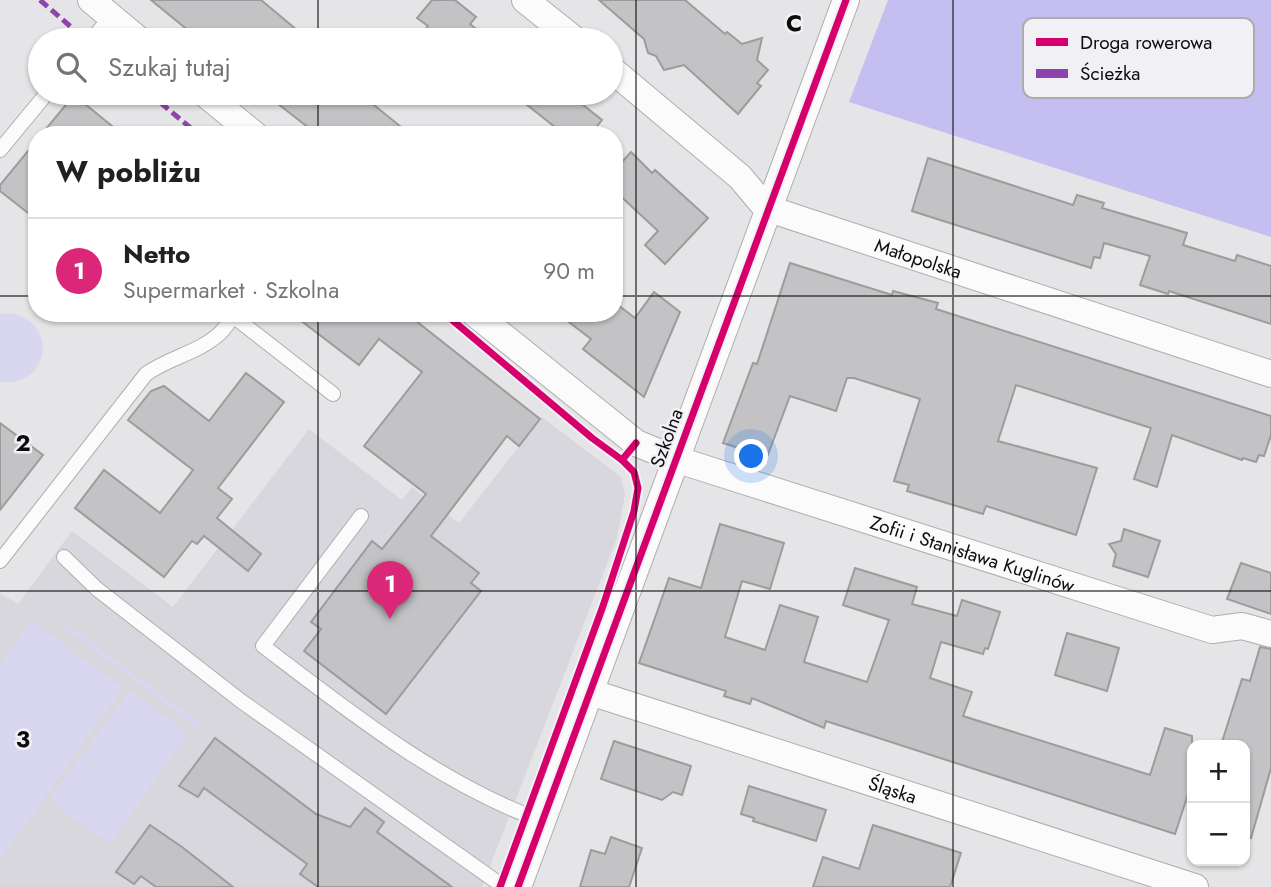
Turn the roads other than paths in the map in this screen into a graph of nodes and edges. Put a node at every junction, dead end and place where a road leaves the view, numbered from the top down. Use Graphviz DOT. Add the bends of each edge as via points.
graph roads {
  1 [pos="525,0"];
  2 [pos="846,0"];
  3 [pos="101,8"];
  4 [pos="95,28"];
  5 [pos="125,28"];
  6 [pos="560,28"];
  7 [pos="623,79"];
  8 [pos="37,105"];
  9 [pos="219,105"];
  10 [pos="244,126"];
  11 [pos="0,150"];
  12 [pos="766,208"];
  13 [pos="228,322"];
  14 [pos="243,322"];
  15 [pos="485,322"];
  16 [pos="1271,374"];
  17 [pos="333,394"];
  18 [pos="675,459"];
  19 [pos="361,516"];
  20 [pos="64,557"];
  21 [pos="0,561"];
  22 [pos="1271,634"];
  23 [pos="590,692"];
  24 [pos="542,821"];
  25 [pos="504,887"];
  26 [pos="518,887"];
  27 [pos="1195,887"];
  1 -- 6 [label="street"];
  2 -- 12 [label="street, Szkolna"];
  3 -- 4 [label="lane"];
  3 -- 5 [label="street"];
  7 -- 12 [label="street" via="740,177"];
  8 -- 11 [label="lane"];
  9 -- 10 [label="street"];
  12 -- 16 [label="street, Małopolska"];
  12 -- 18 [label="street, Szkolna"];
  13 -- 21 [label="lane" via="218,335 145,374"];
  14 -- 17 [label="lane"];
  15 -- 18 [label="street, Zofii i Stanisława Kuglinów" via="636,443"];
  18 -- 22 [label="street, Zofii i Stanisława Kuglinów" via="1212,630 1242,626"];
  18 -- 23 [label="street, Szkolna"];
  19 -- 24 [label="lane" via="262,646 373,730 482,796"];
  20 -- 25 [label="lane" via="97,589 241,701"];
  23 -- 24 [label="street, Szkolna"];
  23 -- 27 [label="street, Śląska"];
  24 -- 26 [label="street, Szkolna"];
}
